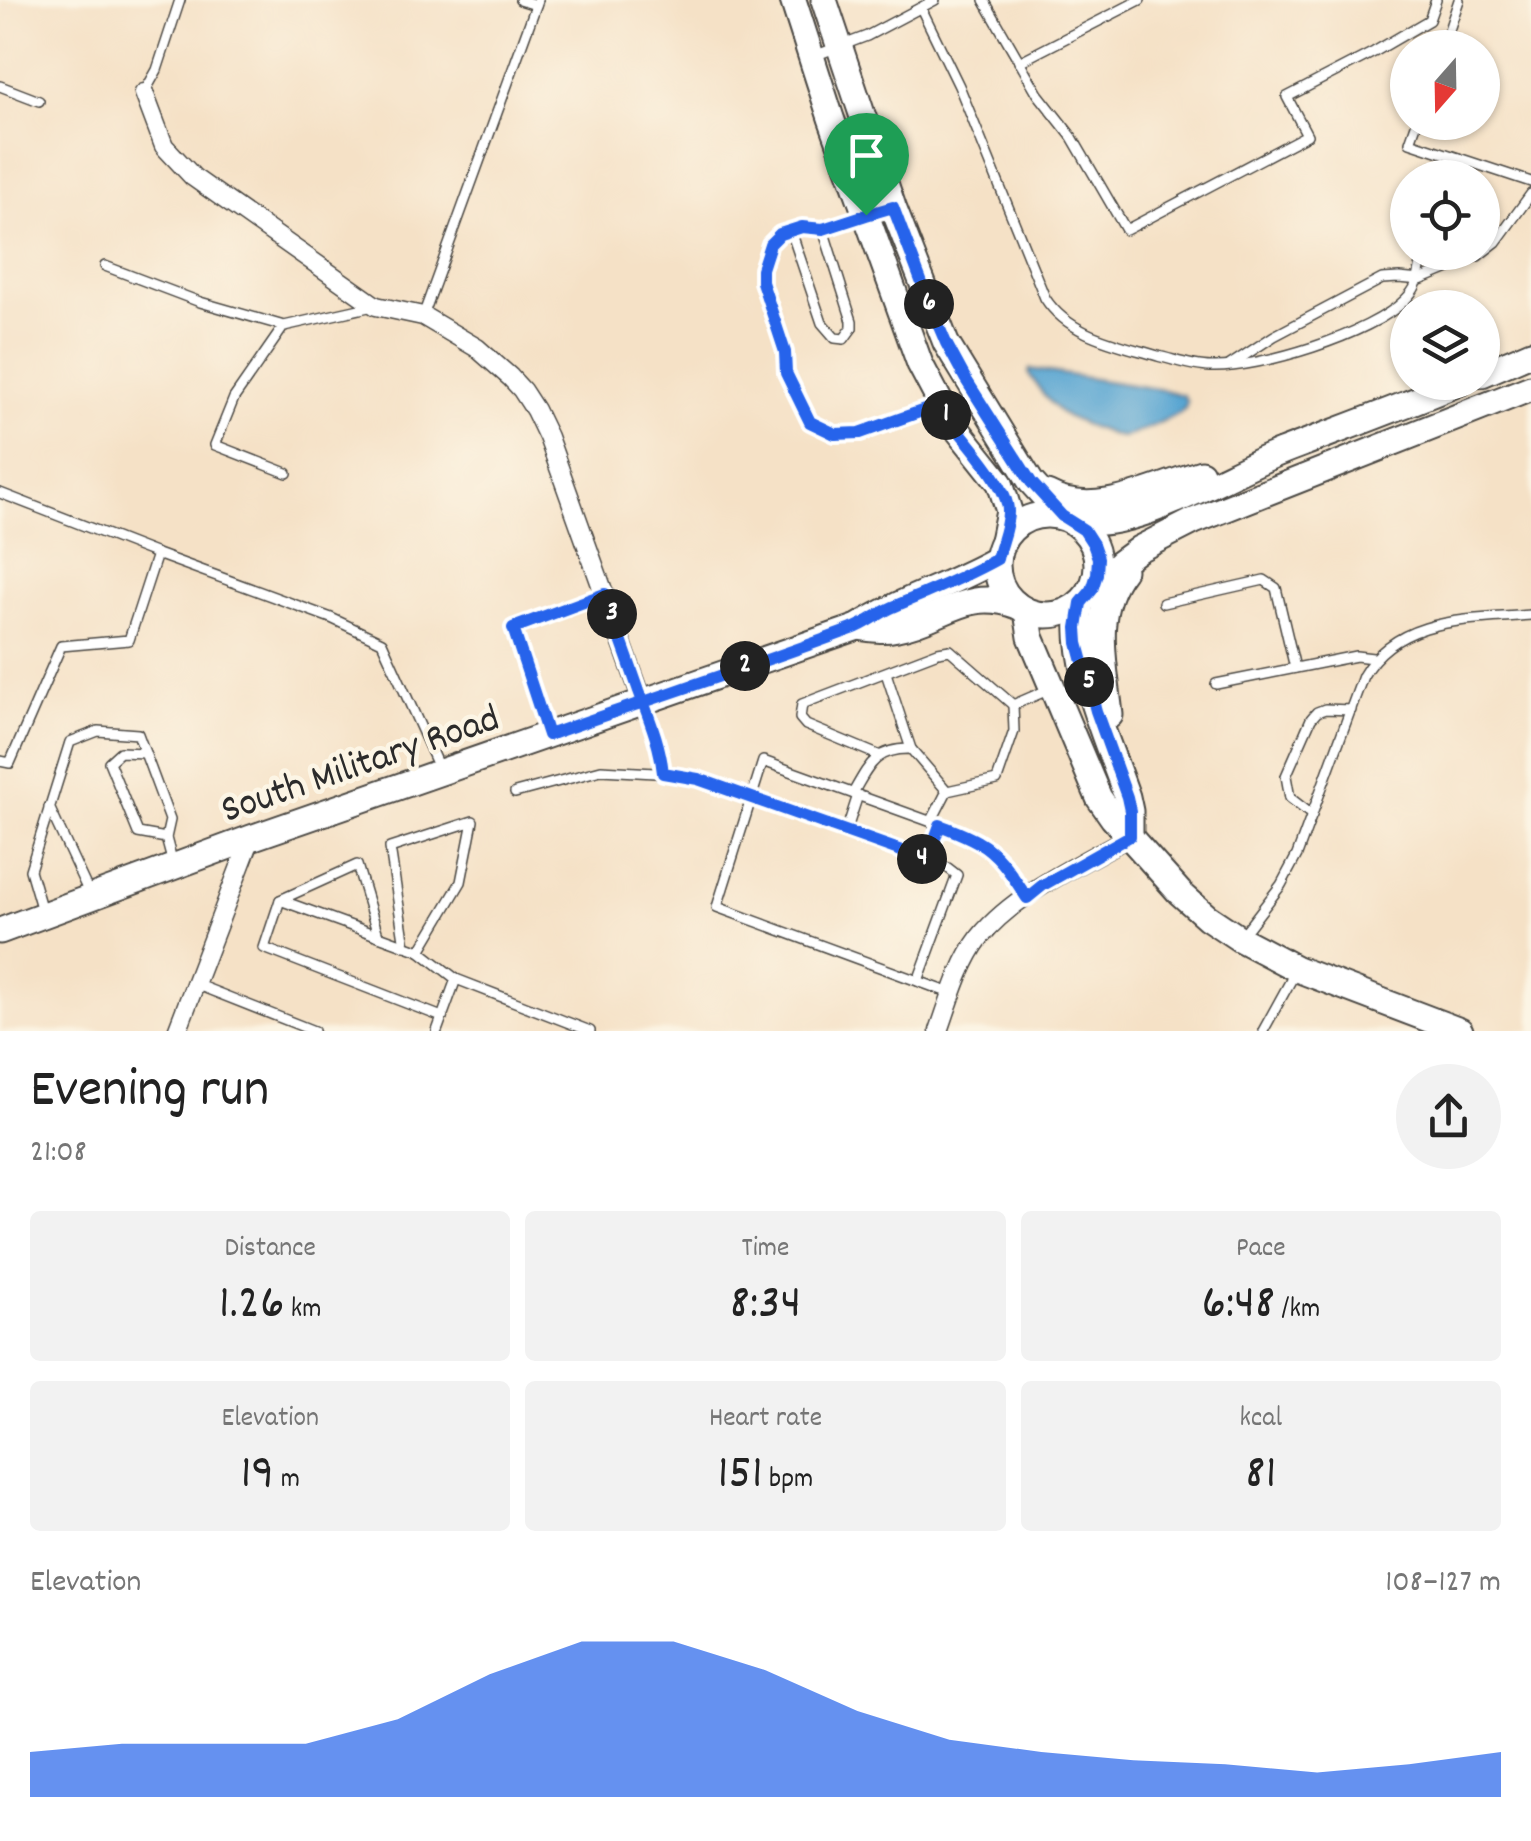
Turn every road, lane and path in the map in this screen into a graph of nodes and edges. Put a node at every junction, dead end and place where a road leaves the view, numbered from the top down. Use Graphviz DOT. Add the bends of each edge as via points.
graph roads {
  1 [pos="180,0"];
  2 [pos="520,0"];
  3 [pos="793,0"];
  4 [pos="824,0"];
  5 [pos="934,0"];
  6 [pos="984,0"];
  7 [pos="1140,0"];
  8 [pos="1436,0"];
  9 [pos="1459,0"];
  10 [pos="536,3"];
  11 [pos="921,8"];
  12 [pos="1449,30"];
  13 [pos="838,48"];
  14 [pos="811,57"];
  15 [pos="1020,62"];
  16 [pos="0,86"];
  17 [pos="144,93"];
  18 [pos="39,100"];
  19 [pos="1411,140"];
  20 [pos="1458,158"];
  21 [pos="1531,182"];
  22 [pos="1531,194"];
  23 [pos="893,207"];
  24 [pos="866,215"];
  25 [pos="823,229"];
  26 [pos="791,231"];
  27 [pos="105,266"];
  28 [pos="1419,270"];
  29 [pos="1420,280"];
  30 [pos="376,306"];
  31 [pos="424,316"];
  32 [pos="284,326"];
  33 [pos="1531,353"];
  34 [pos="1227,366"];
  35 [pos="1500,366"];
  36 [pos="1531,388"];
  37 [pos="1415,400"];
  38 [pos="939,405"];
  39 [pos="1278,453"];
  40 [pos="287,472"];
  41 [pos="1031,482"];
  42 [pos="0,493"];
  43 [pos="1067,518"];
  44 [pos="1152,542"];
  45 [pos="1000,550"];
  46 [pos="156,554"];
  47 [pos="605,594"];
  48 [pos="1086,596"];
  49 [pos="1163,603"];
  50 [pos="1022,608"];
  51 [pos="1531,615"];
  52 [pos="858,627"];
  53 [pos="1374,658"];
  54 [pos="1295,668"];
  55 [pos="886,673"];
  56 [pos="1216,684"];
  57 [pos="1052,688"];
  58 [pos="643,702"];
  59 [pos="1013,705"];
  60 [pos="1351,710"];
  61 [pos="548,735"];
  62 [pos="911,748"];
  63 [pos="145,754"];
  64 [pos="878,755"];
  65 [pos="1114,760"];
  66 [pos="0,762"];
  67 [pos="441,772"];
  68 [pos="663,773"];
  69 [pos="947,791"];
  70 [pos="515,793"];
  71 [pos="856,794"];
  72 [pos="751,798"];
  73 [pos="49,807"];
  74 [pos="1312,814"];
  75 [pos="936,823"];
  76 [pos="846,832"];
  77 [pos="1130,836"];
  78 [pos="166,838"];
  79 [pos="251,838"];
  80 [pos="927,860"];
  81 [pos="174,866"];
  82 [pos="91,897"];
  83 [pos="1027,898"];
  84 [pos="280,900"];
  85 [pos="43,915"];
  86 [pos="0,931"];
  87 [pos="378,935"];
  88 [pos="1240,939"];
  89 [pos="406,946"];
  90 [pos="420,951"];
  91 [pos="1297,969"];
  92 [pos="456,979"];
  93 [pos="918,982"];
  94 [pos="195,984"];
  95 [pos="952,994"];
  96 [pos="442,1017"];
  97 [pos="177,1031"];
  98 [pos="314,1031"];
  99 [pos="437,1031"];
  100 [pos="590,1031"];
  101 [pos="938,1031"];
  102 [pos="1264,1031"];
  103 [pos="1460,1031"];
  1 -- 17 [label="lane"];
  2 -- 10 [label="lane"];
  3 -- 14 [label="main road"];
  4 -- 13 [label="main road"];
  5 -- 11 [label="lane"];
  6 -- 15 [label="lane"];
  7 -- 15 [label="lane"];
  8 -- 15 [label="lane" via="1429,20 1287,97 1307,134 1126,230"];
  9 -- 12 [label="lane"];
  10 -- 31 [label="lane"];
  11 -- 13 [label="lane"];
  11 -- 34 [label="lane" via="1054,311 1110,342 1191,364"];
  13 -- 14 [label="lane"];
  13 -- 23 [label="main road"];
  14 -- 24 [label="main road"];
  16 -- 18 [label="lane"];
  17 -- 30 [label="street" via="164,146 193,177"];
  19 -- 20 [label="lane"];
  20 -- 21 [label="lane"];
  22 -- 29 [label="lane" via="1486,251"];
  23 -- 24 [label="lane"];
  23 -- 41 [label="main road" via="946,343"];
  24 -- 25 [label="lane"];
  24 -- 38 [label="main road"];
  25 -- 26 [label="lane"];
  25 -- 26 [label="lane" via="852,320 844,339 828,334 822,323"];
  26 -- 38 [label="lane" via="770,244 762,282 786,373 810,422 835,434 860,433"];
  27 -- 32 [label="lane"];
  28 -- 29 [label="lane"];
  29 -- 34 [label="lane" via="1378,281"];
  29 -- 34 [label="lane" via="1392,310 1338,338"];
  30 -- 31 [label="street"];
  30 -- 32 [label="lane"];
  31 -- 47 [label="street" via="492,360 529,400"];
  32 -- 40 [label="lane" via="234,398 215,445"];
  33 -- 35 [label="main road"];
  36 -- 44 [label="main road"];
  37 -- 39 [label="main road"];
  38 -- 45 [label="main road" via="1000,483 1008,510"];
  39 -- 41 [label="main road" via="1100,502 1062,501"];
  39 -- 43 [label="main road" via="1130,518 1098,524"];
  41 -- 43 [label="main road"];
  42 -- 46 [label="lane"];
  43 -- 45 [label="main road" via="1028,518"];
  43 -- 48 [label="main road" via="1084,530 1098,558"];
  44 -- 48 [label="main road"];
  44 -- 65 [label="main road" via="1118,576 1104,611"];
  45 -- 50 [label="main road" via="1001,586"];
  45 -- 52 [label="main road, South Military Road" via="960,580"];
  46 -- 66 [label="lane" via="129,640 61,646 10,763"];
  46 -- 67 [label="lane" via="382,642"];
  47 -- 58 [label="street"];
  47 -- 61 [label="lane" via="513,628"];
  48 -- 50 [label="main road" via="1055,615"];
  48 -- 65 [label="main road" via="1078,643"];
  49 -- 54 [label="lane" via="1264,580 1276,588"];
  50 -- 52 [label="main road, South Military Road" via="980,599 895,629"];
  50 -- 57 [label="main road"];
  51 -- 53 [label="lane" via="1440,622 1392,642"];
  52 -- 58 [label="main road, South Military Road"];
  53 -- 54 [label="lane"];
  53 -- 60 [label="lane"];
  54 -- 56 [label="lane"];
  55 -- 59 [label="lane" via="950,650"];
  55 -- 62 [label="lane"];
  55 -- 64 [label="lane" via="802,704 800,718"];
  57 -- 59 [label="lane"];
  57 -- 77 [label="main road" via="1099,798"];
  58 -- 61 [label="main road, South Military Road"];
  58 -- 68 [label="lane"];
  59 -- 69 [label="lane" via="1014,731 997,780"];
  60 -- 74 [label="lane"];
  60 -- 74 [label="lane" via="1317,712 1286,776 1290,798"];
  61 -- 67 [label="main road, South Military Road"];
  62 -- 64 [label="lane"];
  62 -- 69 [label="lane"];
  63 -- 73 [label="lane" via="138,734 98,731 70,742"];
  63 -- 78 [label="lane" via="170,820"];
  63 -- 78 [label="lane" via="120,752 110,762 138,832"];
  64 -- 71 [label="lane"];
  65 -- 77 [label="main road" via="1130,811"];
  67 -- 79 [label="main road, South Military Road"];
  68 -- 70 [label="lane" via="602,770"];
  68 -- 72 [label="lane"];
  69 -- 75 [label="lane"];
  71 -- 72 [label="lane" via="762,761"];
  71 -- 75 [label="lane"];
  71 -- 76 [label="lane"];
  72 -- 76 [label="lane"];
  72 -- 93 [label="lane" via="717,906"];
  73 -- 82 [label="lane"];
  73 -- 85 [label="lane" via="30,870"];
  74 -- 88 [label="lane" via="1281,885"];
  75 -- 80 [label="lane"];
  75 -- 83 [label="lane" via="990,850"];
  76 -- 80 [label="lane"];
  77 -- 83 [label="street"];
  77 -- 88 [label="main road" via="1180,893"];
  78 -- 81 [label="lane"];
  79 -- 81 [label="main road, South Military Road"];
  79 -- 94 [label="street"];
  80 -- 93 [label="lane" via="957,875"];
  81 -- 82 [label="main road, South Military Road"];
  82 -- 85 [label="main road, South Military Road"];
  83 -- 95 [label="street" via="979,939"];
  84 -- 87 [label="lane"];
  84 -- 87 [label="lane" via="357,865"];
  84 -- 96 [label="lane" via="264,948"];
  85 -- 86 [label="main road, South Military Road"];
  87 -- 89 [label="lane"];
  88 -- 91 [label="main road"];
  89 -- 90 [label="lane"];
  89 -- 90 [label="lane" via="390,848 472,821 461,882"];
  90 -- 92 [label="lane"];
  91 -- 102 [label="lane"];
  91 -- 103 [label="main road"];
  92 -- 96 [label="lane"];
  92 -- 100 [label="lane"];
  93 -- 95 [label="lane"];
  94 -- 97 [label="street"];
  94 -- 98 [label="lane"];
  95 -- 101 [label="street"];
  96 -- 99 [label="lane"];
}
